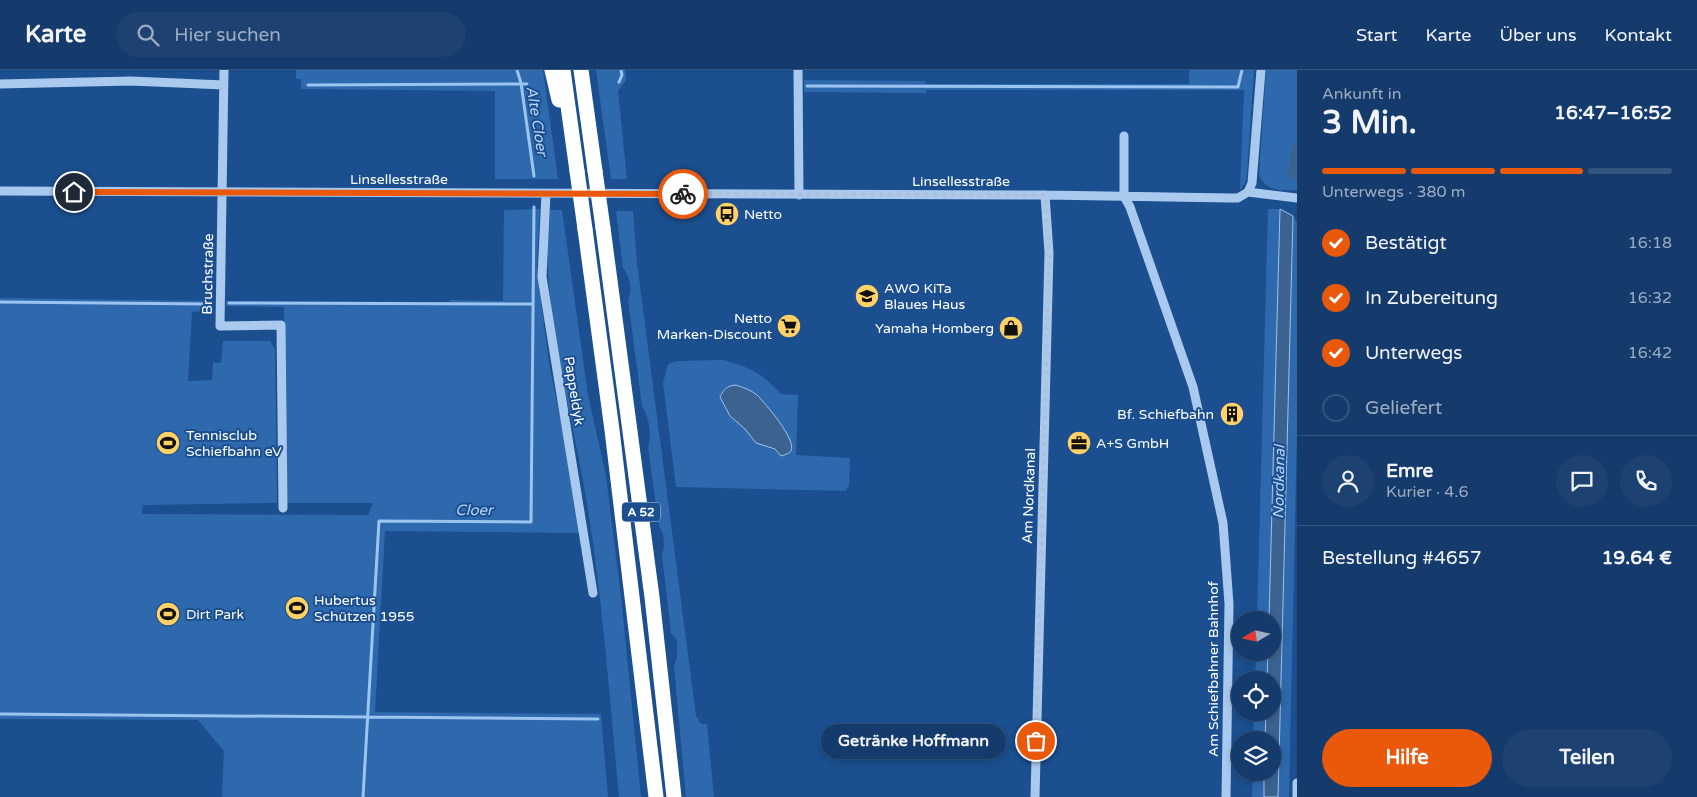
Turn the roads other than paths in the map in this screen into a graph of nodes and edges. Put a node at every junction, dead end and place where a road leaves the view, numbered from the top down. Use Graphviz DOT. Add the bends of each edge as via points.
graph roads {
  1 [pos="224,70"];
  2 [pos="552,70"];
  3 [pos="563,70"];
  4 [pos="581,70"];
  5 [pos="798,70"];
  6 [pos="1261,70"];
  7 [pos="0,84"];
  8 [pos="224,85"];
  9 [pos="1124,136"];
  10 [pos="572,139"];
  11 [pos="0,191"];
  12 [pos="223,192"];
  13 [pos="1248,192"];
  14 [pos="546,194"];
  15 [pos="799,195"];
  16 [pos="1045,195"];
  17 [pos="1124,196"];
  18 [pos="1297,198"];
  19 [pos="283,508"];
  20 [pos="594,593"];
  21 [pos="1297,783"];
  22 [pos="656,797"];
  23 [pos="674,797"];
  24 [pos="1035,797"];
  25 [pos="1226,797"];
  26 [pos="1297,797"];
  1 -- 8 [label="street, Bruchstraße"];
  2 -- 10 [label="highway"];
  3 -- 10 [label="highway, A 52"];
  4 -- 23 [label="highway, A 52, bridge" via="652,598"];
  5 -- 15 [label="street"];
  6 -- 13 [label="street" via="1252,183"];
  7 -- 8 [label="street" via="131,81"];
  8 -- 12 [label="street, Bruchstraße"];
  9 -- 17 [label="street"];
  10 -- 22 [label="highway, A 52, bridge" via="615,449"];
  11 -- 12 [label="street, Linsellesstraße"];
  12 -- 14 [label="street, Linsellesstraße"];
  12 -- 19 [label="street, Bruchstraße" via="220,326 281,325"];
  13 -- 17 [label="street, Linsellesstraße" via="1238,198"];
  13 -- 18 [label="street"];
  14 -- 15 [label="street, Linsellesstraße"];
  14 -- 20 [label="street, Pappeldyk" via="542,278"];
  15 -- 16 [label="street, Linsellesstraße"];
  16 -- 17 [label="street, Linsellesstraße"];
  16 -- 24 [label="street, Am Nordkanal" via="1049,254"];
  17 -- 25 [label="street, Am Schiefbahner Bahnhof" via="1193,387 1223,523 1230,604"];
  21 -- 26 [label="street"];
}
